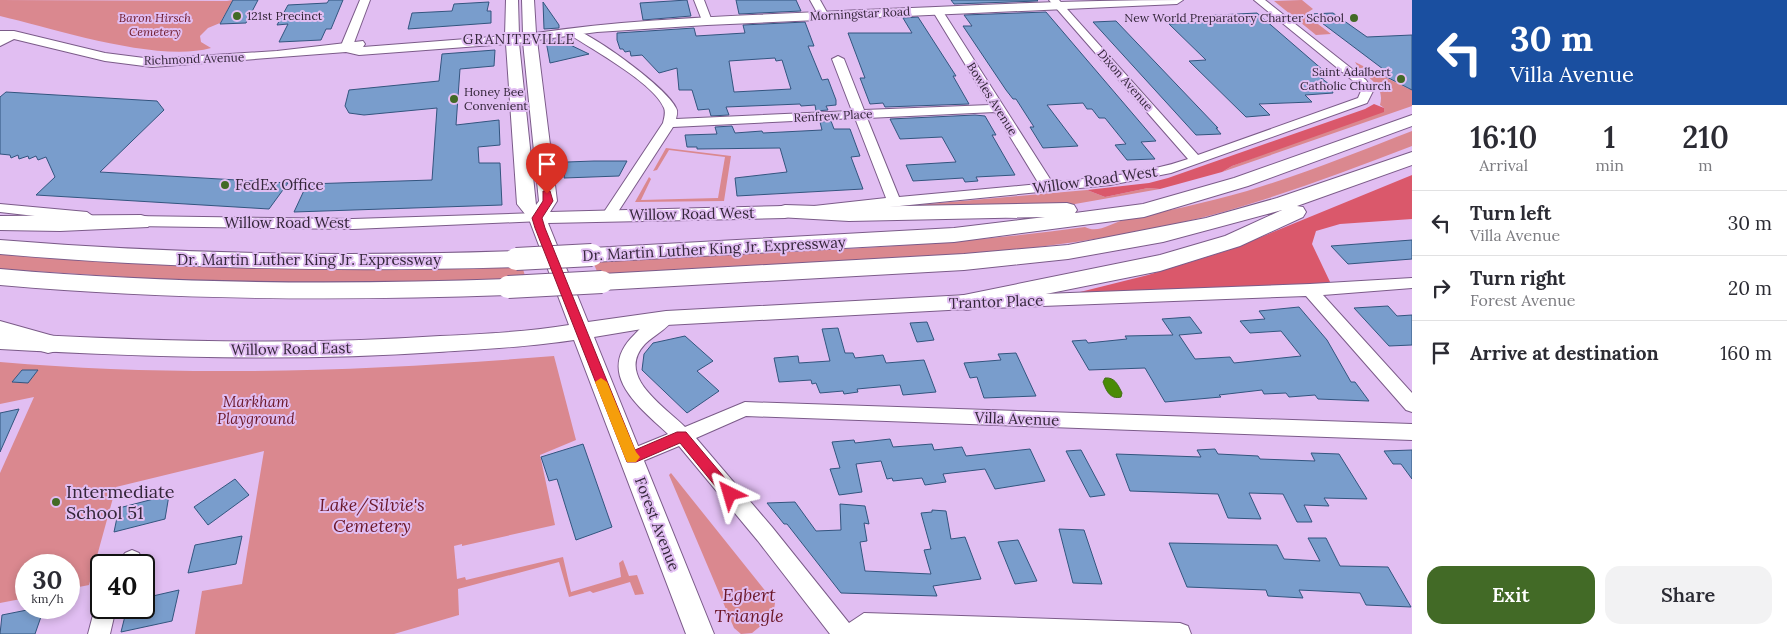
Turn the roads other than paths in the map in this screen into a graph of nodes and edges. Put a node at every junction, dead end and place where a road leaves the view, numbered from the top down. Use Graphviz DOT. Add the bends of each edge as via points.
graph roads {
  1 [pos="364,0"];
  2 [pos="512,0"];
  3 [pos="528,0"];
  4 [pos="699,0"];
  5 [pos="815,0"];
  6 [pos="1177,0"];
  7 [pos="1260,0"];
  8 [pos="1056,2"];
  9 [pos="942,7"];
  10 [pos="824,16"];
  11 [pos="707,21"];
  12 [pos="0,25"];
  13 [pos="573,32"];
  14 [pos="7,35"];
  15 [pos="517,36"];
  16 [pos="0,43"];
  17 [pos="346,48"];
  18 [pos="838,59"];
  19 [pos="997,108"];
  20 [pos="859,115"];
  21 [pos="1412,120"];
  22 [pos="669,123"];
  23 [pos="1411,159"];
  24 [pos="1196,160"];
  25 [pos="1048,187"];
  26 [pos="1205,192"];
  27 [pos="894,202"];
  28 [pos="0,208"];
  29 [pos="785,212"];
  30 [pos="609,216"];
  31 [pos="537,218"];
  32 [pos="142,222"];
  33 [pos="0,223"];
  34 [pos="0,247"];
  35 [pos="0,277"];
  36 [pos="1412,283"];
  37 [pos="1310,290"];
  38 [pos="967,302"];
  39 [pos="666,318"];
  40 [pos="0,330"];
  41 [pos="581,330"];
  42 [pos="0,341"];
  43 [pos="48,344"];
  44 [pos="1412,404"];
  45 [pos="1412,432"];
  46 [pos="682,436"];
  47 [pos="631,458"];
  48 [pos="102,619"];
  49 [pos="99,634"];
  50 [pos="700,634"];
  51 [pos="844,634"];
  52 [pos="854,634"];
  53 [pos="1180,634"];
  1 -- 17 [label="street"];
  2 -- 15 [label="main road, Forest Avenue"];
  3 -- 15 [label="main road, Forest Avenue"];
  4 -- 11 [label="street"];
  5 -- 10 [label="street"];
  6 -- 8 [label="main road, Morningstar Road"];
  7 -- 24 [label="street, Willow Road West" via="1356,76 1366,86 1367,95 1358,104"];
  8 -- 9 [label="main road, Morningstar Road"];
  8 -- 24 [label="street, Dixon Avenue"];
  9 -- 10 [label="main road, Morningstar Road"];
  9 -- 19 [label="street, Bowles Avenue"];
  10 -- 11 [label="main road, Morningstar Road"];
  11 -- 13 [label="main road, Morningstar Road"];
  12 -- 14 [label="main road, Richmond Avenue" via="14,28"];
  13 -- 15 [label="main road, Richmond Avenue"];
  13 -- 22 [label="street" via="658,92 669,106"];
  14 -- 16 [label="street"];
  14 -- 17 [label="main road, Richmond Avenue" via="105,57 152,63 213,61"];
  15 -- 17 [label="main road, Richmond Avenue" via="359,52"];
  15 -- 31 [label="main road, Forest Avenue" via="526,204"];
  18 -- 20 [label="street"];
  19 -- 20 [label="street, Renfrew Place"];
  19 -- 25 [label="street, Bowles Avenue"];
  20 -- 22 [label="street, Renfrew Place"];
  20 -- 27 [label="street"];
  21 -- 26 [label="highway, Dr. Martin Luther King Jr. Expressway" via="1292,165"];
  22 -- 30 [label="street"];
  23 -- 35 [label="highway, Dr. Martin Luther King Jr. Expressway, bridge" via="1222,221 1163,235 1087,249 964,262 508,287 336,292 234,290"];
  23 -- 38 [label="highway" via="1244,236 1206,250 1109,276"];
  24 -- 25 [label="street, Willow Road West" via="1132,178"];
  25 -- 27 [label="street, Willow Road West"];
  26 -- 29 [label="highway" via="1088,209 849,214"];
  26 -- 34 [label="highway, Dr. Martin Luther King Jr. Expressway, bridge" via="1144,210 1004,231 516,259 251,262 136,258"];
  27 -- 29 [label="street, Willow Road West"];
  28 -- 32 [label="street, Willow Road West"];
  29 -- 30 [label="main road, Willow Road West"];
  30 -- 31 [label="main road, Willow Road West"];
  31 -- 32 [label="street, Willow Road West" via="353,224"];
  31 -- 41 [label="main road, Forest Avenue"];
  32 -- 33 [label="highway"];
  36 -- 37 [label="street, Trantor Place"];
  37 -- 38 [label="street, Trantor Place"];
  37 -- 44 [label="street"];
  38 -- 39 [label="main road, Trantor Place"];
  39 -- 41 [label="main road, Trantor Place"];
  39 -- 46 [label="street" via="635,344 629,353 627,375 637,391"];
  40 -- 43 [label="highway"];
  41 -- 43 [label="main road, Willow Road East" via="536,338 472,343 313,350"];
  41 -- 47 [label="main road, Forest Avenue"];
  42 -- 43 [label="main road, Willow Road East"];
  45 -- 46 [label="street, Villa Avenue" via="745,409"];
  46 -- 47 [label="street, Villa Avenue"];
  46 -- 51 [label="street"];
  47 -- 50 [label="main road, Forest Avenue"];
  48 -- 49 [label="street"];
  52 -- 53 [label="street" via="864,624"];
}
